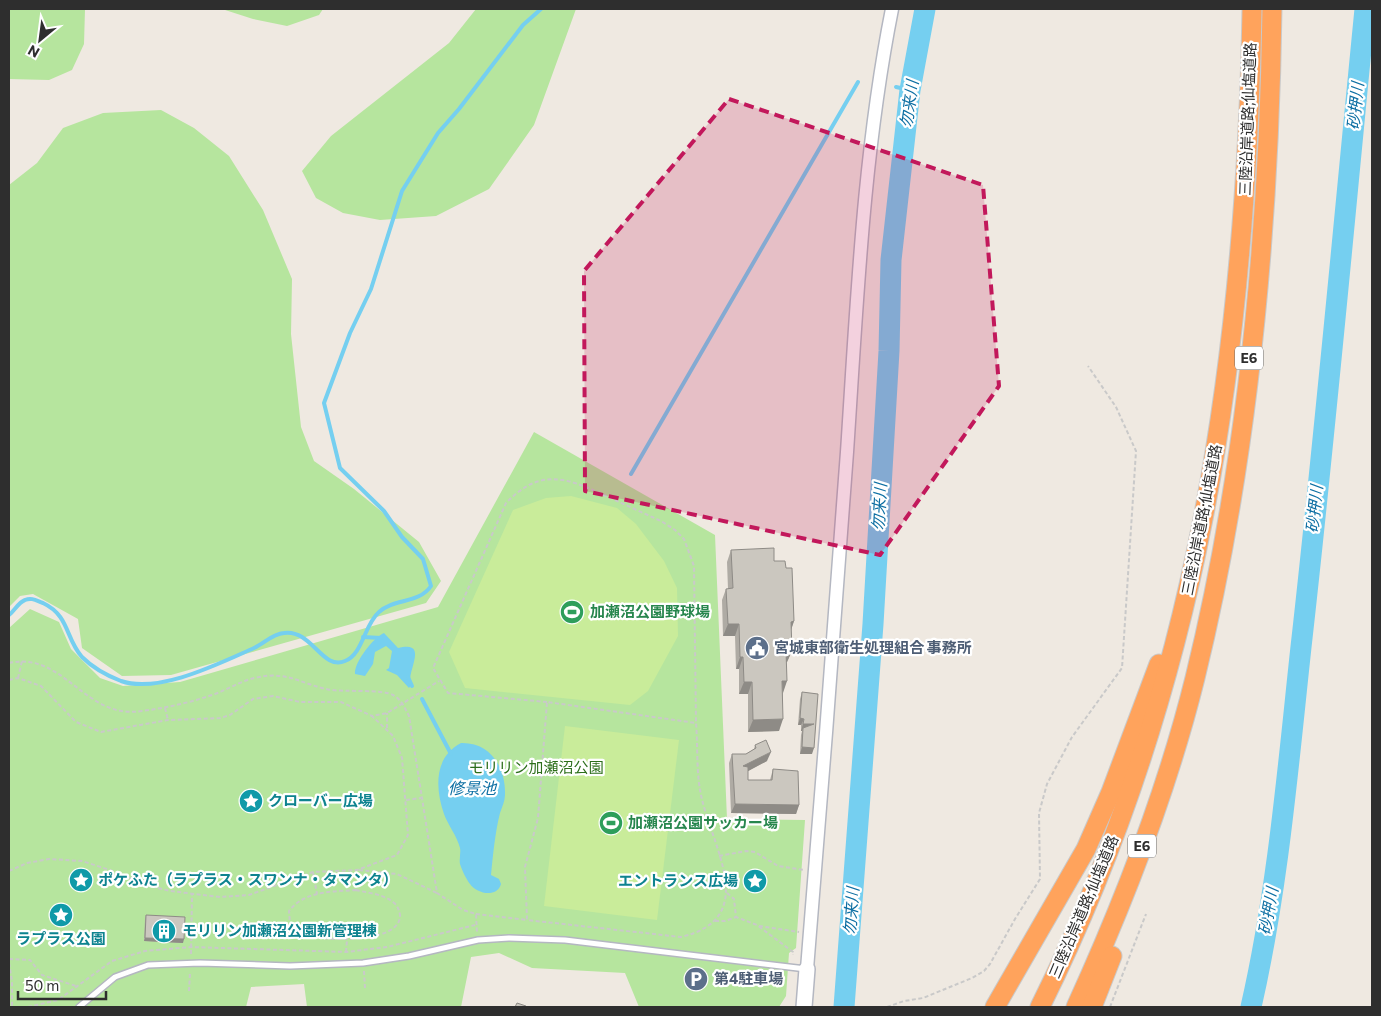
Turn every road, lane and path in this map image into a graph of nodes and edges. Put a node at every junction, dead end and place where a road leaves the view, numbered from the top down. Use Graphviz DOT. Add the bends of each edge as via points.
graph roads {
  1 [pos="892,9"];
  2 [pos="1251,9"];
  3 [pos="1273,9"];
  4 [pos="1088,366"];
  5 [pos="1219,431"];
  6 [pos="22,661"];
  7 [pos="9,663"];
  8 [pos="18,678"];
  9 [pos="9,680"];
  10 [pos="440,680"];
  11 [pos="1194,680"];
  12 [pos="547,702"];
  13 [pos="402,703"];
  14 [pos="164,708"];
  15 [pos="387,713"];
  16 [pos="372,716"];
  17 [pos="168,720"];
  18 [pos="696,723"];
  19 [pos="387,728"];
  20 [pos="421,798"];
  21 [pos="405,800"];
  22 [pos="719,856"];
  23 [pos="357,870"];
  24 [pos="807,870"];
  25 [pos="9,871"];
  26 [pos="313,872"];
  27 [pos="437,893"];
  28 [pos="727,893"];
  29 [pos="192,894"];
  30 [pos="317,894"];
  31 [pos="476,914"];
  32 [pos="1146,914"];
  33 [pos="736,917"];
  34 [pos="527,920"];
  35 [pos="715,921"];
  36 [pos="757,925"];
  37 [pos="801,932"];
  38 [pos="347,940"];
  39 [pos="478,940"];
  40 [pos="362,950"];
  41 [pos="346,952"];
  42 [pos="793,955"];
  43 [pos="191,956"];
  44 [pos="363,956"];
  45 [pos="9,959"];
  46 [pos="9,963"];
  47 [pos="190,968"];
  48 [pos="806,969"];
  49 [pos="364,974"];
  50 [pos="76,986"];
  51 [pos="365,988"];
  52 [pos="189,991"];
  53 [pos="10,1002"];
  54 [pos="12,1007"];
  55 [pos="78,1007"];
  56 [pos="804,1007"];
  57 [pos="887,1007"];
  58 [pos="995,1007"];
  59 [pos="1040,1007"];
  60 [pos="1076,1007"];
  61 [pos="1092,1007"];
  62 [pos="1110,1007"];
  1 -- 48 [label="street" via="878,78 865,182 829,696"];
  2 -- 5 [label="highway, 三陸沿岸道路;仙塩道路 / E6" via="1244,215"];
  3 -- 11 [label="highway, 三陸沿岸道路;仙塩道路 / E6" via="1264,213 1248,367 1228,519"];
  4 -- 57 [label="path" via="1116,407 1136,451 1122,668 1072,737 1047,784 1039,813 1040,879 993,959 984,971 972,978 923,998"];
  5 -- 58 [label="highway" via="1178,601 1160,661 1118,775 1086,849"];
  5 -- 59 [label="highway, 三陸沿岸道路;仙塩道路 / E6" via="1187,600 1150,734 1106,860"];
  6 -- 7 [label="path"];
  6 -- 8 [label="path"];
  6 -- 14 [label="path" via="66,677 89,698 116,711"];
  8 -- 9 [label="path"];
  8 -- 17 [label="path" via="41,686 76,722 90,729 106,732"];
  10 -- 12 [label="path" via="448,693"];
  10 -- 13 [label="path"];
  10 -- 18 [label="path" via="433,668 506,503 528,484 565,479 662,521 684,539 694,566"];
  11 -- 60 [label="highway, 三陸沿岸道路;仙塩道路 / E6" via="1139,856"];
  11 -- 61 [label="highway" via="1182,744 1144,871"];
  12 -- 18 [label="path"];
  12 -- 34 [label="path" via="538,818 525,867"];
  13 -- 14 [label="path" via="393,694 330,690 279,674 257,677 211,696"];
  13 -- 15 [label="path"];
  13 -- 20 [label="path" via="409,716"];
  14 -- 17 [label="path"];
  15 -- 16 [label="path"];
  15 -- 19 [label="path"];
  16 -- 17 [label="path" via="341,702 300,702 273,696 253,699 220,718"];
  16 -- 19 [label="path"];
  18 -- 22 [label="path" via="700,793"];
  19 -- 21 [label="path" via="402,758"];
  20 -- 21 [label="path"];
  20 -- 27 [label="path"];
  21 -- 23 [label="path" via="408,835 397,854"];
  22 -- 24 [label="path" via="746,850 778,866"];
  22 -- 28 [label="path"];
  23 -- 26 [label="path"];
  23 -- 27 [label="path" via="397,874"];
  25 -- 29 [label="path" via="49,859 82,861 150,886"];
  26 -- 29 [label="path" via="249,894 220,897"];
  26 -- 30 [label="path"];
  27 -- 31 [label="path" via="463,910"];
  28 -- 33 [label="path" via="734,899"];
  28 -- 35 [label="path" via="722,912"];
  29 -- 43 [label="path"];
  30 -- 38 [label="path" via="294,905 290,911 290,924 317,937"];
  30 -- 38 [label="path" via="356,890 395,903 400,919 395,927 365,938"];
  31 -- 34 [label="path"];
  31 -- 39 [label="path"];
  32 -- 62 [label="path"];
  33 -- 35 [label="path"];
  33 -- 36 [label="path"];
  34 -- 35 [label="path" via="681,937 701,932"];
  36 -- 37 [label="path"];
  36 -- 42 [label="path" via="794,952"];
  38 -- 41 [label="path"];
  39 -- 48 [label="lane" via="533,937"];
  39 -- 55 [label="lane" via="363,963 290,966 200,962 148,965 115,977"];
  40 -- 44 [label="path"];
  45 -- 50 [label="path" via="30,960 42,975"];
  46 -- 53 [label="path"];
  47 -- 52 [label="path"];
  48 -- 56 [label="main road"];
  49 -- 51 [label="path"];
  53 -- 54 [label="path"];
}
